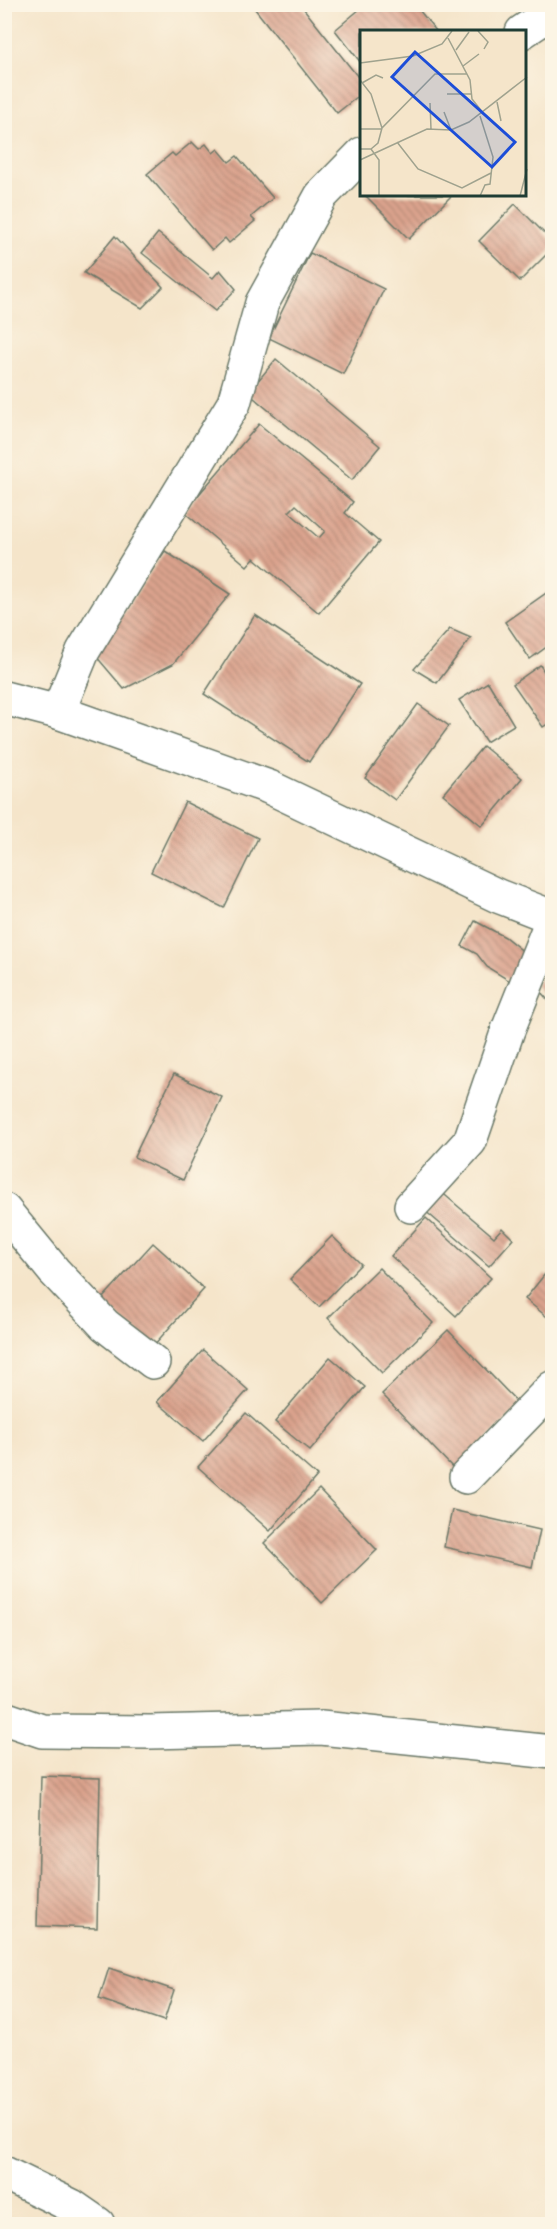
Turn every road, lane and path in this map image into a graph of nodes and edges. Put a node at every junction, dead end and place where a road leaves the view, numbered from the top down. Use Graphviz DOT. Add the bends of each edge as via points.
graph roads {
  1 [pos="552,12"];
  2 [pos="525,30"];
  3 [pos="360,156"];
  4 [pos="4,698"];
  5 [pos="58,712"];
  6 [pos="552,918"];
  7 [pos="411,1206"];
  8 [pos="4,1209"];
  9 [pos="153,1362"];
  10 [pos="552,1388"];
  11 [pos="466,1477"];
  12 [pos="4,1718"];
  13 [pos="552,1752"];
  14 [pos="4,2173"];
  15 [pos="98,2224"];
  1 -- 2 [label="street"];
  3 -- 5 [label="street" via="321,196 262,303 234,403 83,651"];
  4 -- 5 [label="street"];
  5 -- 6 [label="street" via="269,787"];
  6 -- 7 [label="street" via="470,1141"];
  8 -- 9 [label="street" via="54,1271 105,1325"];
  10 -- 11 [label="street"];
  12 -- 13 [label="street" via="42,1731 321,1728"];
  14 -- 15 [label="street" via="72,2206"];
}
